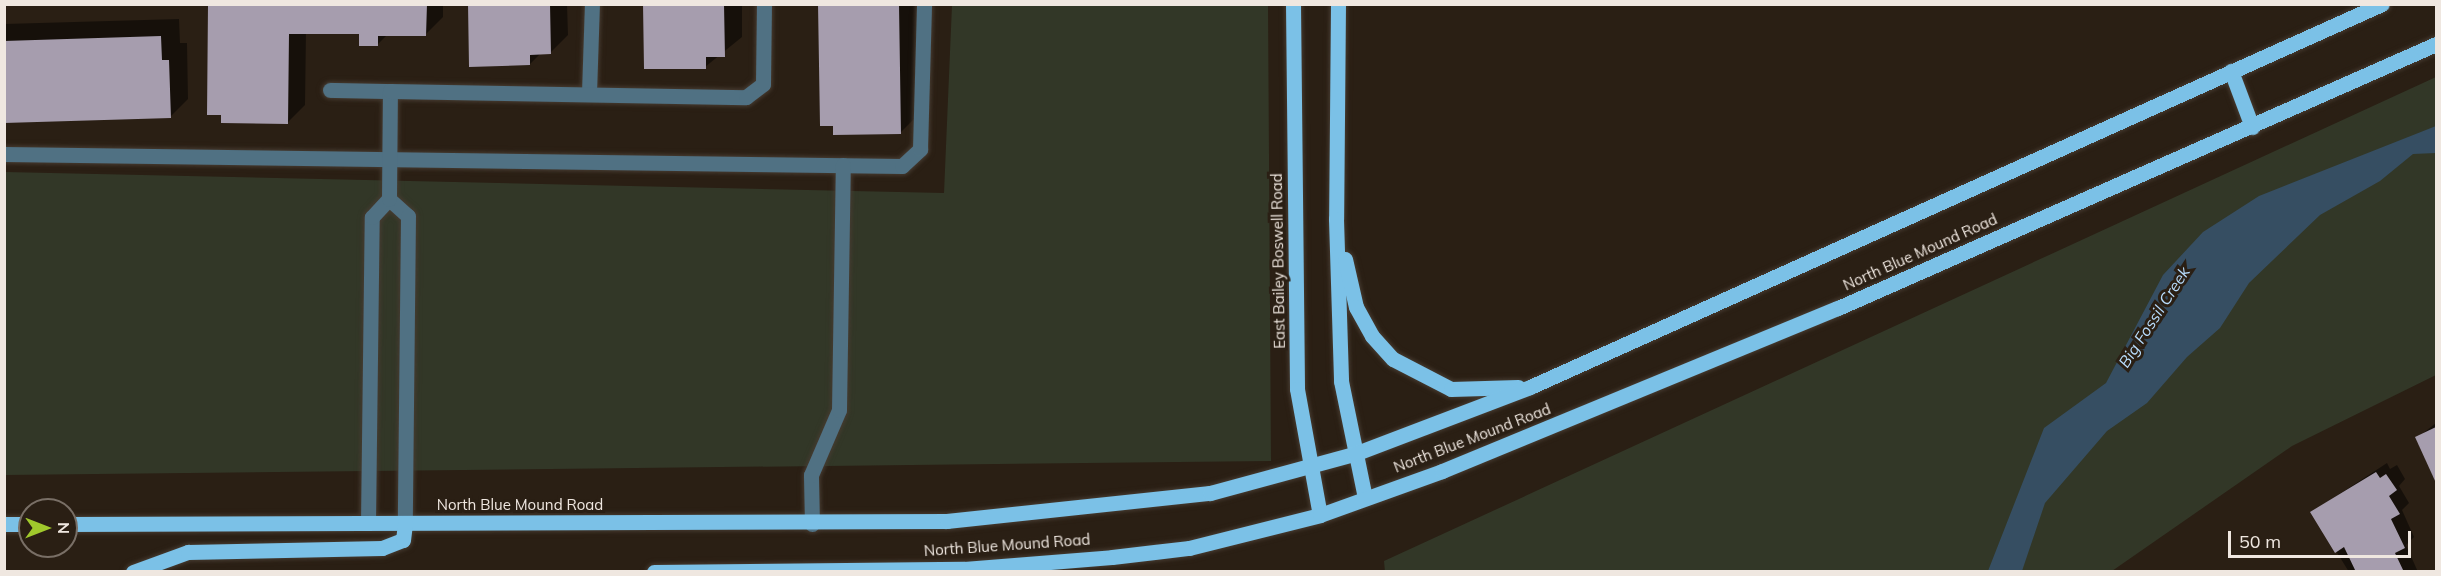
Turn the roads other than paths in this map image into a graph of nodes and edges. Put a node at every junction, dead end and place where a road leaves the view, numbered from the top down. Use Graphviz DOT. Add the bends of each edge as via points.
graph roads {
  1 [pos="592,4"];
  2 [pos="764,4"];
  3 [pos="924,4"];
  4 [pos="1293,4"];
  5 [pos="1338,4"];
  6 [pos="2380,5"];
  7 [pos="2436,44"];
  8 [pos="2231,71"];
  9 [pos="330,90"];
  10 [pos="390,91"];
  11 [pos="589,93"];
  12 [pos="2252,127"];
  13 [pos="4,154"];
  14 [pos="390,162"];
  15 [pos="843,165"];
  16 [pos="389,199"];
  17 [pos="1336,219"];
  18 [pos="1530,387"];
  19 [pos="1354,453"];
  20 [pos="1311,468"];
  21 [pos="1365,498"];
  22 [pos="1320,515"];
  23 [pos="368,523"];
  24 [pos="405,523"];
  25 [pos="78,524"];
  26 [pos="812,524"];
  27 [pos="769,571"];
  28 [pos="134,572"];
  29 [pos="654,572"];
  1 -- 11 [label="lane"];
  2 -- 11 [label="lane" via="763,84 746,97"];
  3 -- 15 [label="lane" via="920,149 902,166"];
  4 -- 20 [label="main road, East Bailey Boswell Road" via="1297,389"];
  5 -- 17 [label="main road"];
  6 -- 8 [label="main road, North Blue Mound Road"];
  7 -- 12 [label="main road, North Blue Mound Road"];
  8 -- 12 [label="main road"];
  8 -- 18 [label="main road, North Blue Mound Road"];
  9 -- 10 [label="lane"];
  10 -- 11 [label="lane"];
  10 -- 14 [label="lane"];
  12 -- 21 [label="main road, North Blue Mound Road" via="1827,313 1442,471"];
  13 -- 14 [label="lane"];
  14 -- 15 [label="lane"];
  14 -- 16 [label="lane"];
  15 -- 26 [label="lane" via="839,410 811,475"];
  16 -- 23 [label="lane" via="372,217"];
  16 -- 24 [label="lane" via="408,216"];
  17 -- 18 [label="main road, North Blue Mound Road" via="1356,307 1372,336 1393,358 1451,389"];
  17 -- 19 [label="main road" via="1341,381"];
  18 -- 19 [label="main road, North Blue Mound Road"];
  19 -- 20 [label="main road, North Blue Mound Road"];
  19 -- 21 [label="main road"];
  20 -- 22 [label="main road, East Bailey Boswell Road"];
  20 -- 26 [label="main road, North Blue Mound Road" via="1188,498 947,521"];
  21 -- 22 [label="main road, North Blue Mound Road"];
  22 -- 27 [label="main road, North Blue Mound Road" via="1189,548 1112,557 964,569"];
  23 -- 24 [label="main road, North Blue Mound Road"];
  23 -- 25 [label="main road, North Blue Mound Road"];
  24 -- 26 [label="main road, North Blue Mound Road"];
  24 -- 28 [label="main road" via="403,540 382,548 188,552"];
  27 -- 29 [label="main road, North Blue Mound Road"];
}
